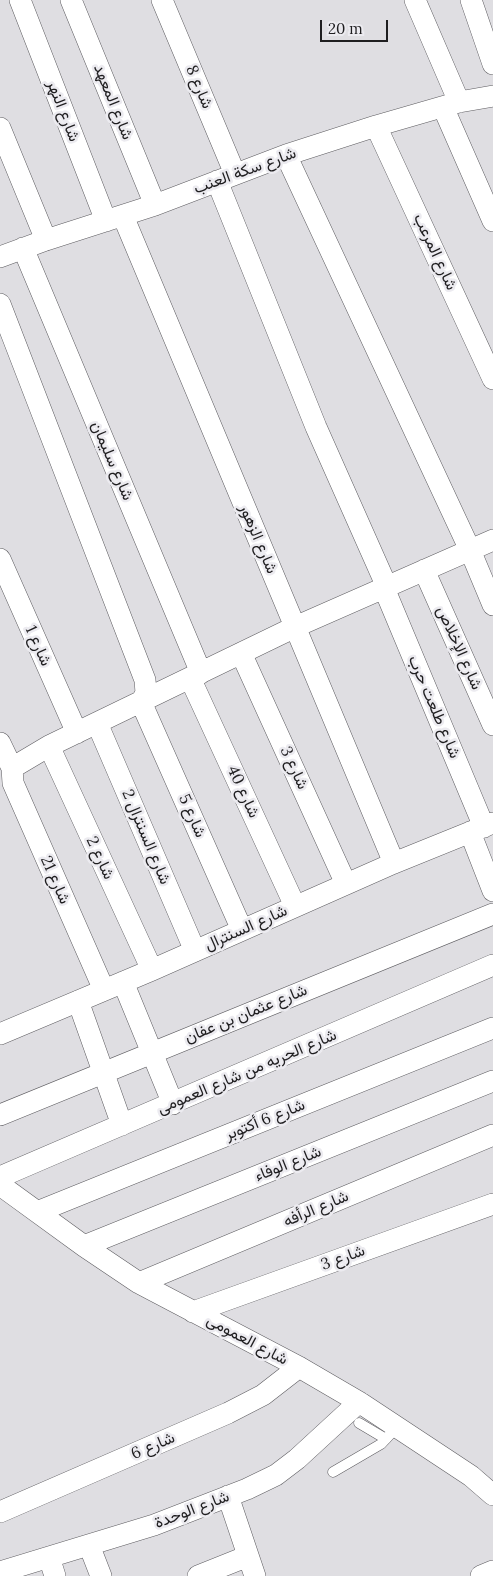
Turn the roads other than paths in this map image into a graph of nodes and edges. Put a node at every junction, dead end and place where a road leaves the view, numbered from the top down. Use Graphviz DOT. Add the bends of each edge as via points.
graph roads {
  1 [pos="20,0"];
  2 [pos="71,0"];
  3 [pos="162,0"];
  4 [pos="415,0"];
  5 [pos="471,0"];
  6 [pos="493,64"];
  7 [pos="493,96"];
  8 [pos="451,104"];
  9 [pos="376,126"];
  10 [pos="0,128"];
  11 [pos="286,155"];
  12 [pos="226,178"];
  13 [pos="154,205"];
  14 [pos="114,218"];
  15 [pos="493,221"];
  16 [pos="46,240"];
  17 [pos="23,248"];
  18 [pos="0,257"];
  19 [pos="0,304"];
  20 [pos="493,379"];
  21 [pos="493,540"];
  22 [pos="470,550"];
  23 [pos="0,559"];
  24 [pos="424,570"];
  25 [pos="385,587"];
  26 [pos="493,605"];
  27 [pos="295,627"];
  28 [pos="241,653"];
  29 [pos="195,676"];
  30 [pos="141,702"];
  31 [pos="97,723"];
  32 [pos="493,726"];
  33 [pos="77,733"];
  34 [pos="0,743"];
  35 [pos="49,746"];
  36 [pos="12,768"];
  37 [pos="482,827"];
  38 [pos="394,863"];
  39 [pos="346,884"];
  40 [pos="493,891"];
  41 [pos="296,906"];
  42 [pos="493,914"];
  43 [pos="242,930"];
  44 [pos="195,951"];
  45 [pos="493,965"];
  46 [pos="152,970"];
  47 [pos="113,986"];
  48 [pos="78,1002"];
  49 [pos="493,1028"];
  50 [pos="1,1030"];
  51 [pos="151,1052"];
  52 [pos="103,1072"];
  53 [pos="493,1081"];
  54 [pos="173,1104"];
  55 [pos="0,1115"];
  56 [pos="122,1125"];
  57 [pos="493,1135"];
  58 [pos="0,1177"];
  59 [pos="0,1185"];
  60 [pos="493,1204"];
  61 [pos="37,1212"];
  62 [pos="84,1246"];
  63 [pos="139,1283"];
  64 [pos="193,1312"];
  65 [pos="299,1367"];
  66 [pos="360,1412"];
  67 [pos="392,1433"];
  68 [pos="333,1472"];
  69 [pos="493,1495"];
  70 [pos="228,1496"];
  71 [pos="0,1512"];
  72 [pos="89,1545"];
  73 [pos="248,1556"];
  74 [pos="52,1567"];
  75 [pos="493,1571"];
  76 [pos="0,1572"];
  77 [pos="101,1576"];
  78 [pos="198,1576"];
  79 [pos="255,1576"];
  80 [pos="480,1576"];
  1 -- 14 [label="street, شارع النهر"];
  2 -- 13 [label="street, شارع المعهد"];
  3 -- 12 [label="street, شارع 8"];
  4 -- 8 [label="street"];
  5 -- 6 [label="street"];
  7 -- 8 [label="street, شارع سكة العنب"];
  8 -- 9 [label="street, شارع سكة العنب"];
  8 -- 15 [label="street"];
  9 -- 11 [label="street, شارع سكة العنب"];
  9 -- 20 [label="street, شارع المرعب"];
  10 -- 16 [label="street"];
  11 -- 12 [label="street, شارع سكة العنب"];
  11 -- 22 [label="street"];
  12 -- 13 [label="street, شارع سكة العنب"];
  12 -- 25 [label="street, شارع 8" via="316,426"];
  13 -- 14 [label="street, شارع سكة العنب"];
  14 -- 16 [label="street, شارع سكة العنب"];
  14 -- 27 [label="street, شارع الزهور"];
  16 -- 17 [label="street, شارع سكة العنب"];
  17 -- 18 [label="street, شارع سكة العنب"];
  17 -- 29 [label="street, شارع سليمان"];
  19 -- 30 [label="street" via="146,680 146,693"];
  21 -- 22 [label="street"];
  22 -- 24 [label="street"];
  22 -- 26 [label="street"];
  23 -- 33 [label="street, شارع 1"];
  24 -- 25 [label="street"];
  24 -- 32 [label="street, شارع الإخلاص"];
  25 -- 27 [label="street"];
  25 -- 37 [label="street, شارع طلعت حرب"];
  27 -- 28 [label="street"];
  27 -- 38 [label="street, شارع الزهور"];
  28 -- 29 [label="street"];
  28 -- 39 [label="street, شارع 3"];
  29 -- 30 [label="street"];
  29 -- 41 [label="street, شارع 40"];
  30 -- 31 [label="street"];
  30 -- 43 [label="street, شارع 5"];
  31 -- 33 [label="street"];
  31 -- 44 [label="street, شارع السنترال 2"];
  33 -- 35 [label="street"];
  34 -- 36 [label="street, شارع 21"];
  35 -- 36 [label="street"];
  35 -- 46 [label="street, شارع 2"];
  36 -- 47 [label="street, شارع 21" via="13,783"];
  37 -- 38 [label="street, شارع السنترال"];
  37 -- 40 [label="street, شارع طلعت حرب"];
  38 -- 39 [label="street, شارع السنترال"];
  39 -- 41 [label="street, شارع السنترال"];
  41 -- 43 [label="street, شارع السنترال"];
  42 -- 51 [label="street, شارع عثمان بن عفان"];
  43 -- 44 [label="street, شارع السنترال"];
  44 -- 46 [label="street, شارع السنترال"];
  45 -- 54 [label="street, شارع الحريه من شارع العمومى"];
  46 -- 47 [label="street, شارع السنترال"];
  47 -- 48 [label="street, شارع السنترال"];
  47 -- 51 [label="street, شارع 21"];
  48 -- 50 [label="street, شارع السنترال"];
  48 -- 52 [label="street"];
  49 -- 61 [label="street, شارع 6 أكتوبر"];
  51 -- 52 [label="street, شارع عثمان بن عفان"];
  51 -- 54 [label="street, شارع 21"];
  52 -- 55 [label="street, شارع عثمان بن عفان"];
  52 -- 56 [label="street"];
  53 -- 62 [label="street, شارع الوفاء"];
  54 -- 56 [label="street, شارع الحريه من شارع العمومى"];
  56 -- 58 [label="street, شارع الحريه من شارع العمومى"];
  57 -- 63 [label="street, شارع الرأفه"];
  59 -- 61 [label="street, شارع العمومى"];
  60 -- 64 [label="street, شارع 3"];
  61 -- 62 [label="street, شارع العمومى"];
  62 -- 63 [label="street, شارع العمومى"];
  63 -- 64 [label="street, شارع العمومى"];
  64 -- 65 [label="street, شارع العمومى"];
  65 -- 66 [label="street, شارع العمومى"];
  65 -- 71 [label="street, شارع 6" via="263,1395 228,1413"];
  66 -- 67 [label="street, شارع العمومى"];
  66 -- 70 [label="street, شارع الوحدة" via="276,1475"];
  67 -- 68 [label="lane"];
  67 -- 69 [label="street, شارع العمومى" via="471,1476"];
  70 -- 72 [label="street, شارع الوحدة"];
  70 -- 73 [label="street"];
  72 -- 74 [label="street, شارع الوحدة"];
  72 -- 77 [label="street"];
  73 -- 78 [label="street"];
  73 -- 79 [label="street"];
  74 -- 76 [label="street, شارع الوحدة"];
  75 -- 80 [label="street"];
}
